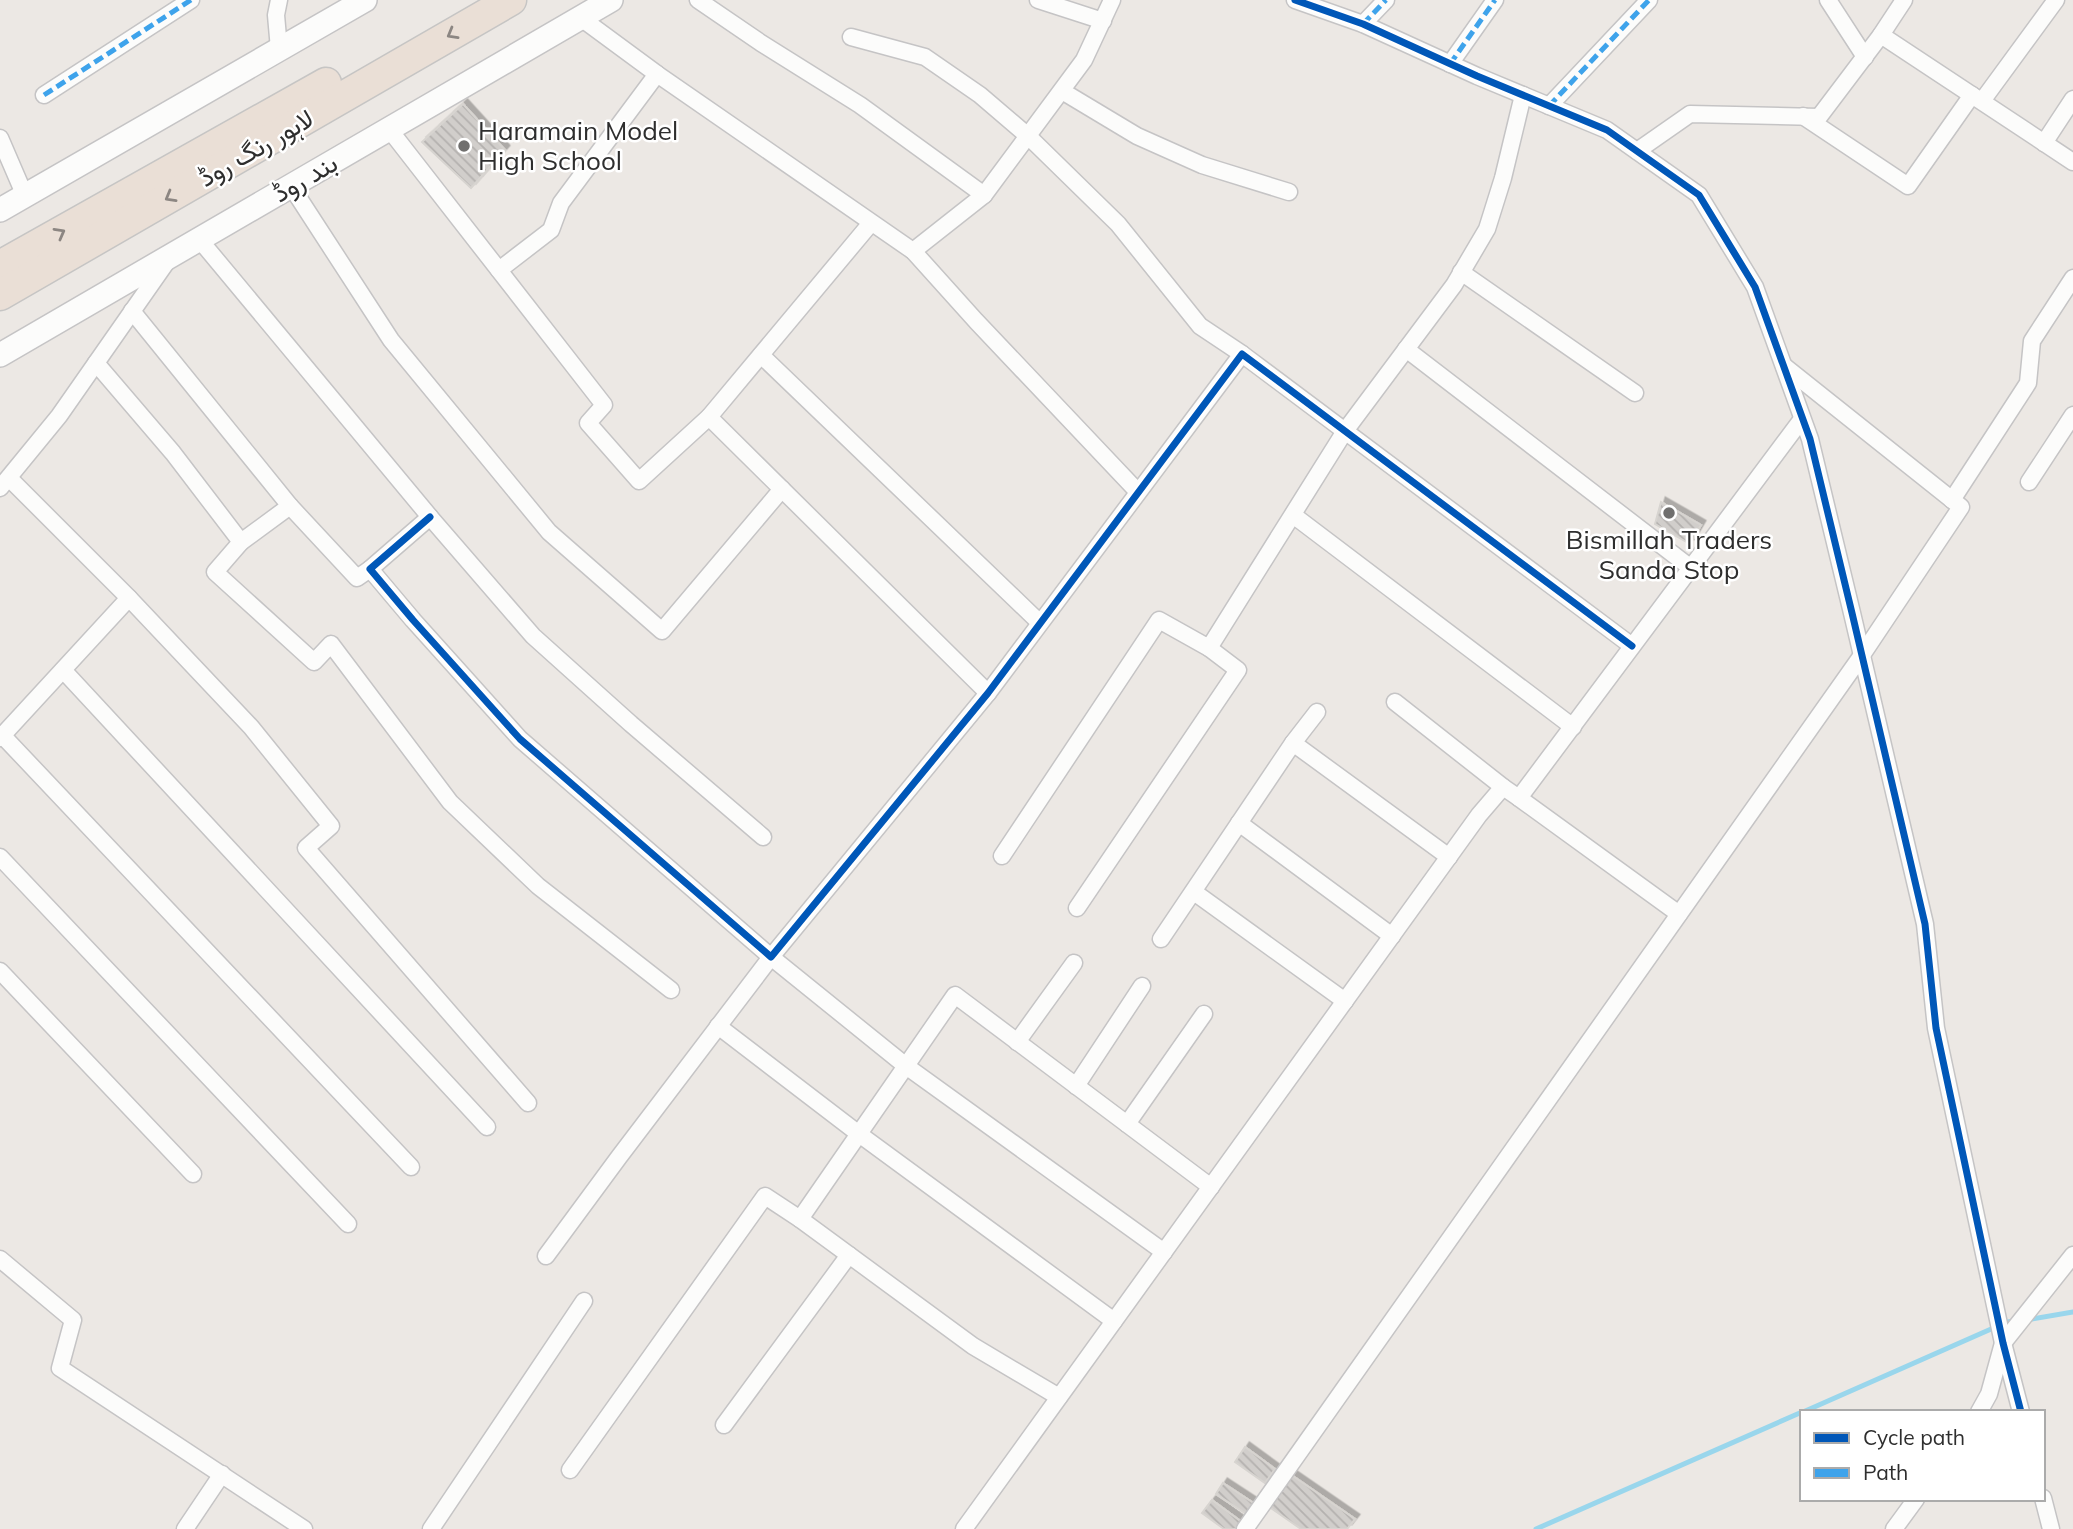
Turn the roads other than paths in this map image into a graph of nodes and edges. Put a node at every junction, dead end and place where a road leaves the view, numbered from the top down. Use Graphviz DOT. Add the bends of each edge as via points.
graph roads {
  1 [pos="191,0"];
  2 [pos="279,0"];
  3 [pos="365,0"];
  4 [pos="471,0"];
  5 [pos="511,0"];
  6 [pos="611,0"];
  7 [pos="698,0"];
  8 [pos="1038,0"];
  9 [pos="1112,0"];
  10 [pos="1295,0"];
  11 [pos="1386,0"];
  12 [pos="1496,0"];
  13 [pos="1648,0"];
  14 [pos="1828,0"];
  15 [pos="1904,0"];
  16 [pos="2056,0"];
  17 [pos="581,18"];
  18 [pos="1103,21"];
  19 [pos="1363,24"];
  20 [pos="1881,35"];
  21 [pos="851,37"];
  22 [pos="279,49"];
  23 [pos="1865,57"];
  24 [pos="1450,64"];
  25 [pos="657,74"];
  26 [pos="1062,91"];
  27 [pos="44,95"];
  28 [pos="1523,95"];
  29 [pos="1977,98"];
  30 [pos="2073,99"];
  31 [pos="1549,106"];
  32 [pos="1803,116"];
  33 [pos="389,129"];
  34 [pos="1028,136"];
  35 [pos="0,138"];
  36 [pos="2044,143"];
  37 [pos="1637,151"];
  38 [pos="2073,162"];
  39 [pos="291,186"];
  40 [pos="1289,192"];
  41 [pos="984,195"];
  42 [pos="25,196"];
  43 [pos="0,210"];
  44 [pos="871,223"];
  45 [pos="199,239"];
  46 [pos="913,251"];
  47 [pos="172,255"];
  48 [pos="0,266"];
  49 [pos="499,270"];
  50 [pos="1461,272"];
  51 [pos="2073,278"];
  52 [pos="0,295"];
  53 [pos="132,311"];
  54 [pos="1406,349"];
  55 [pos="1242,354"];
  56 [pos="0,355"];
  57 [pos="761,355"];
  58 [pos="96,363"];
  59 [pos="1783,365"];
  60 [pos="1635,393"];
  61 [pos="2073,415"];
  62 [pos="709,417"];
  63 [pos="1802,419"];
  64 [pos="1345,431"];
  65 [pos="2029,482"];
  66 [pos="4,483"];
  67 [pos="782,489"];
  68 [pos="1138,492"];
  69 [pos="1952,500"];
  70 [pos="290,506"];
  71 [pos="1293,516"];
  72 [pos="430,517"];
  73 [pos="241,542"];
  74 [pos="1691,568"];
  75 [pos="370,569"];
  76 [pos="129,598"];
  77 [pos="1040,623"];
  78 [pos="1632,646"];
  79 [pos="1209,648"];
  80 [pos="1862,655"];
  81 [pos="63,670"];
  82 [pos="988,693"];
  83 [pos="1395,702"];
  84 [pos="1317,712"];
  85 [pos="1573,727"];
  86 [pos="1,737"];
  87 [pos="1293,743"];
  88 [pos="1503,787"];
  89 [pos="1520,799"];
  90 [pos="1239,823"];
  91 [pos="763,836"];
  92 [pos="1002,856"];
  93 [pos="0,857"];
  94 [pos="1449,857"];
  95 [pos="1195,892"];
  96 [pos="1077,908"];
  97 [pos="1679,914"];
  98 [pos="1392,936"];
  99 [pos="1161,939"];
  100 [pos="771,957"];
  101 [pos="1074,963"];
  102 [pos="0,971"];
  103 [pos="1142,986"];
  104 [pos="671,990"];
  105 [pos="1345,1000"];
  106 [pos="1204,1014"];
  107 [pos="718,1026"];
  108 [pos="1017,1042"];
  109 [pos="906,1066"];
  110 [pos="1076,1086"];
  111 [pos="528,1103"];
  112 [pos="1127,1124"];
  113 [pos="487,1127"];
  114 [pos="859,1134"];
  115 [pos="411,1167"];
  116 [pos="194,1174"];
  117 [pos="1211,1187"];
  118 [pos="800,1219"];
  119 [pos="348,1224"];
  120 [pos="1164,1252"];
  121 [pos="849,1255"];
  122 [pos="2073,1255"];
  123 [pos="546,1256"];
  124 [pos="0,1259"];
  125 [pos="584,1301"];
  126 [pos="1114,1321"];
  127 [pos="2003,1343"];
  128 [pos="1059,1397"];
  129 [pos="1980,1410"];
  130 [pos="2020,1410"];
  131 [pos="724,1425"];
  132 [pos="570,1470"];
  133 [pos="222,1474"];
  134 [pos="1915,1501"];
  135 [pos="2044,1501"];
  136 [pos="185,1529"];
  137 [pos="304,1529"];
  138 [pos="431,1529"];
  139 [pos="964,1529"];
  140 [pos="1245,1529"];
  141 [pos="1894,1529"];
  142 [pos="2051,1529"];
  1 -- 27 [label="street"];
  2 -- 22 [label="street"];
  3 -- 22 [label="main road"];
  48 -- 4 [label="highway, لاہور رنگ روڈ, one-way"];
  5 -- 52 [label="highway, لاہور رنگ روڈ, one-way"];
  6 -- 17 [label="main road, بند روڈ"];
  7 -- 41 [label="street" via="860,105"];
  8 -- 18 [label="street"];
  9 -- 18 [label="street"];
  10 -- 19 [label="street"];
  11 -- 19 [label="street"];
  12 -- 24 [label="street"];
  13 -- 31 [label="street"];
  14 -- 23 [label="street"];
  15 -- 20 [label="street"];
  16 -- 29 [label="street"];
  17 -- 25 [label="street"];
  17 -- 33 [label="main road, بند روڈ"];
  18 -- 26 [label="street"];
  19 -- 24 [label="street"];
  20 -- 23 [label="street"];
  20 -- 29 [label="street"];
  21 -- 34 [label="street" via="925,57"];
  22 -- 42 [label="main road"];
  23 -- 32 [label="street" via="1819,117"];
  24 -- 28 [label="street"];
  25 -- 44 [label="street"];
  25 -- 49 [label="street" via="561,203 551,230"];
  26 -- 34 [label="street"];
  26 -- 40 [label="street" via="1137,136 1202,165"];
  28 -- 31 [label="street"];
  28 -- 50 [label="street" via="1487,229"];
  29 -- 32 [label="street" via="1908,186"];
  29 -- 36 [label="street"];
  30 -- 36 [label="street"];
  31 -- 37 [label="street" via="1606,130"];
  32 -- 37 [label="street" via="1690,114"];
  33 -- 39 [label="main road, بند روڈ"];
  33 -- 49 [label="street"];
  34 -- 41 [label="street"];
  34 -- 55 [label="street" via="1118,224 1200,326"];
  35 -- 42 [label="street"];
  36 -- 38 [label="street"];
  37 -- 59 [label="street" via="1699,195 1755,287"];
  39 -- 45 [label="main road, بند روڈ"];
  39 -- 67 [label="street" via="391,340 549,532 662,631"];
  41 -- 46 [label="street"];
  42 -- 43 [label="main road"];
  44 -- 46 [label="street"];
  44 -- 57 [label="street"];
  45 -- 47 [label="main road, بند روڈ"];
  45 -- 72 [label="street"];
  46 -- 68 [label="street"];
  47 -- 53 [label="street"];
  47 -- 56 [label="main road, بند روڈ"];
  49 -- 62 [label="street" via="604,405 588,423 639,481"];
  50 -- 54 [label="street"];
  50 -- 60 [label="street"];
  51 -- 69 [label="street" via="2032,341 2028,383"];
  53 -- 58 [label="street"];
  53 -- 70 [label="street"];
  54 -- 64 [label="street"];
  54 -- 74 [label="street"];
  55 -- 64 [label="street"];
  55 -- 68 [label="street"];
  57 -- 62 [label="street"];
  57 -- 77 [label="street"];
  58 -- 66 [label="street"];
  58 -- 73 [label="street"];
  59 -- 63 [label="street"];
  59 -- 69 [label="street"];
  61 -- 65 [label="street"];
  62 -- 67 [label="street"];
  63 -- 74 [label="street"];
  63 -- 80 [label="street"];
  64 -- 71 [label="street"];
  64 -- 78 [label="street"];
  66 -- 76 [label="street"];
  67 -- 82 [label="street"];
  68 -- 77 [label="street"];
  69 -- 80 [label="street" via="1961,507"];
  70 -- 73 [label="street"];
  70 -- 75 [label="street" via="357,578"];
  71 -- 79 [label="street"];
  71 -- 85 [label="street"];
  72 -- 75 [label="street"];
  72 -- 91 [label="street" via="533,636"];
  73 -- 104 [label="street" via="215,572 314,662 331,644 450,802 538,886"];
  74 -- 78 [label="street"];
  75 -- 100 [label="street" via="520,739"];
  76 -- 81 [label="street"];
  76 -- 111 [label="street" via="251,727 331,825 306,848"];
  77 -- 82 [label="street"];
  78 -- 85 [label="street"];
  79 -- 92 [label="street" via="1159,620"];
  79 -- 96 [label="street" via="1238,670"];
  80 -- 97 [label="street"];
  80 -- 127 [label="street" via="1925,924 1936,1028"];
  81 -- 86 [label="street"];
  81 -- 113 [label="street"];
  82 -- 100 [label="street"];
  83 -- 88 [label="street"];
  84 -- 87 [label="street"];
  85 -- 89 [label="street"];
  86 -- 115 [label="street"];
  87 -- 90 [label="street"];
  87 -- 94 [label="street"];
  88 -- 89 [label="street"];
  88 -- 94 [label="street"];
  89 -- 97 [label="street"];
  90 -- 95 [label="street"];
  90 -- 98 [label="street"];
  93 -- 119 [label="street"];
  94 -- 98 [label="street"];
  95 -- 99 [label="street"];
  95 -- 105 [label="street"];
  97 -- 140 [label="street"];
  98 -- 105 [label="street"];
  100 -- 107 [label="street"];
  100 -- 109 [label="street"];
  101 -- 108 [label="street"];
  102 -- 116 [label="street"];
  103 -- 110 [label="street"];
  105 -- 117 [label="street"];
  106 -- 112 [label="street"];
  107 -- 114 [label="street"];
  107 -- 123 [label="street"];
  108 -- 109 [label="street" via="955,995"];
  108 -- 110 [label="street"];
  109 -- 114 [label="street"];
  109 -- 120 [label="street"];
  110 -- 112 [label="street"];
  112 -- 117 [label="street"];
  114 -- 118 [label="street"];
  114 -- 126 [label="street"];
  117 -- 120 [label="street"];
  118 -- 121 [label="street"];
  118 -- 132 [label="street" via="765,1196"];
  120 -- 126 [label="street"];
  121 -- 128 [label="street" via="973,1346"];
  121 -- 131 [label="street"];
  122 -- 127 [label="street"];
  124 -- 133 [label="street" via="73,1320 60,1368"];
  125 -- 138 [label="street"];
  126 -- 128 [label="street"];
  127 -- 129 [label="street"];
  127 -- 130 [label="street"];
  128 -- 139 [label="street"];
  133 -- 136 [label="street"];
  133 -- 137 [label="street"];
  134 -- 141 [label="street"];
  135 -- 142 [label="street"];
}
